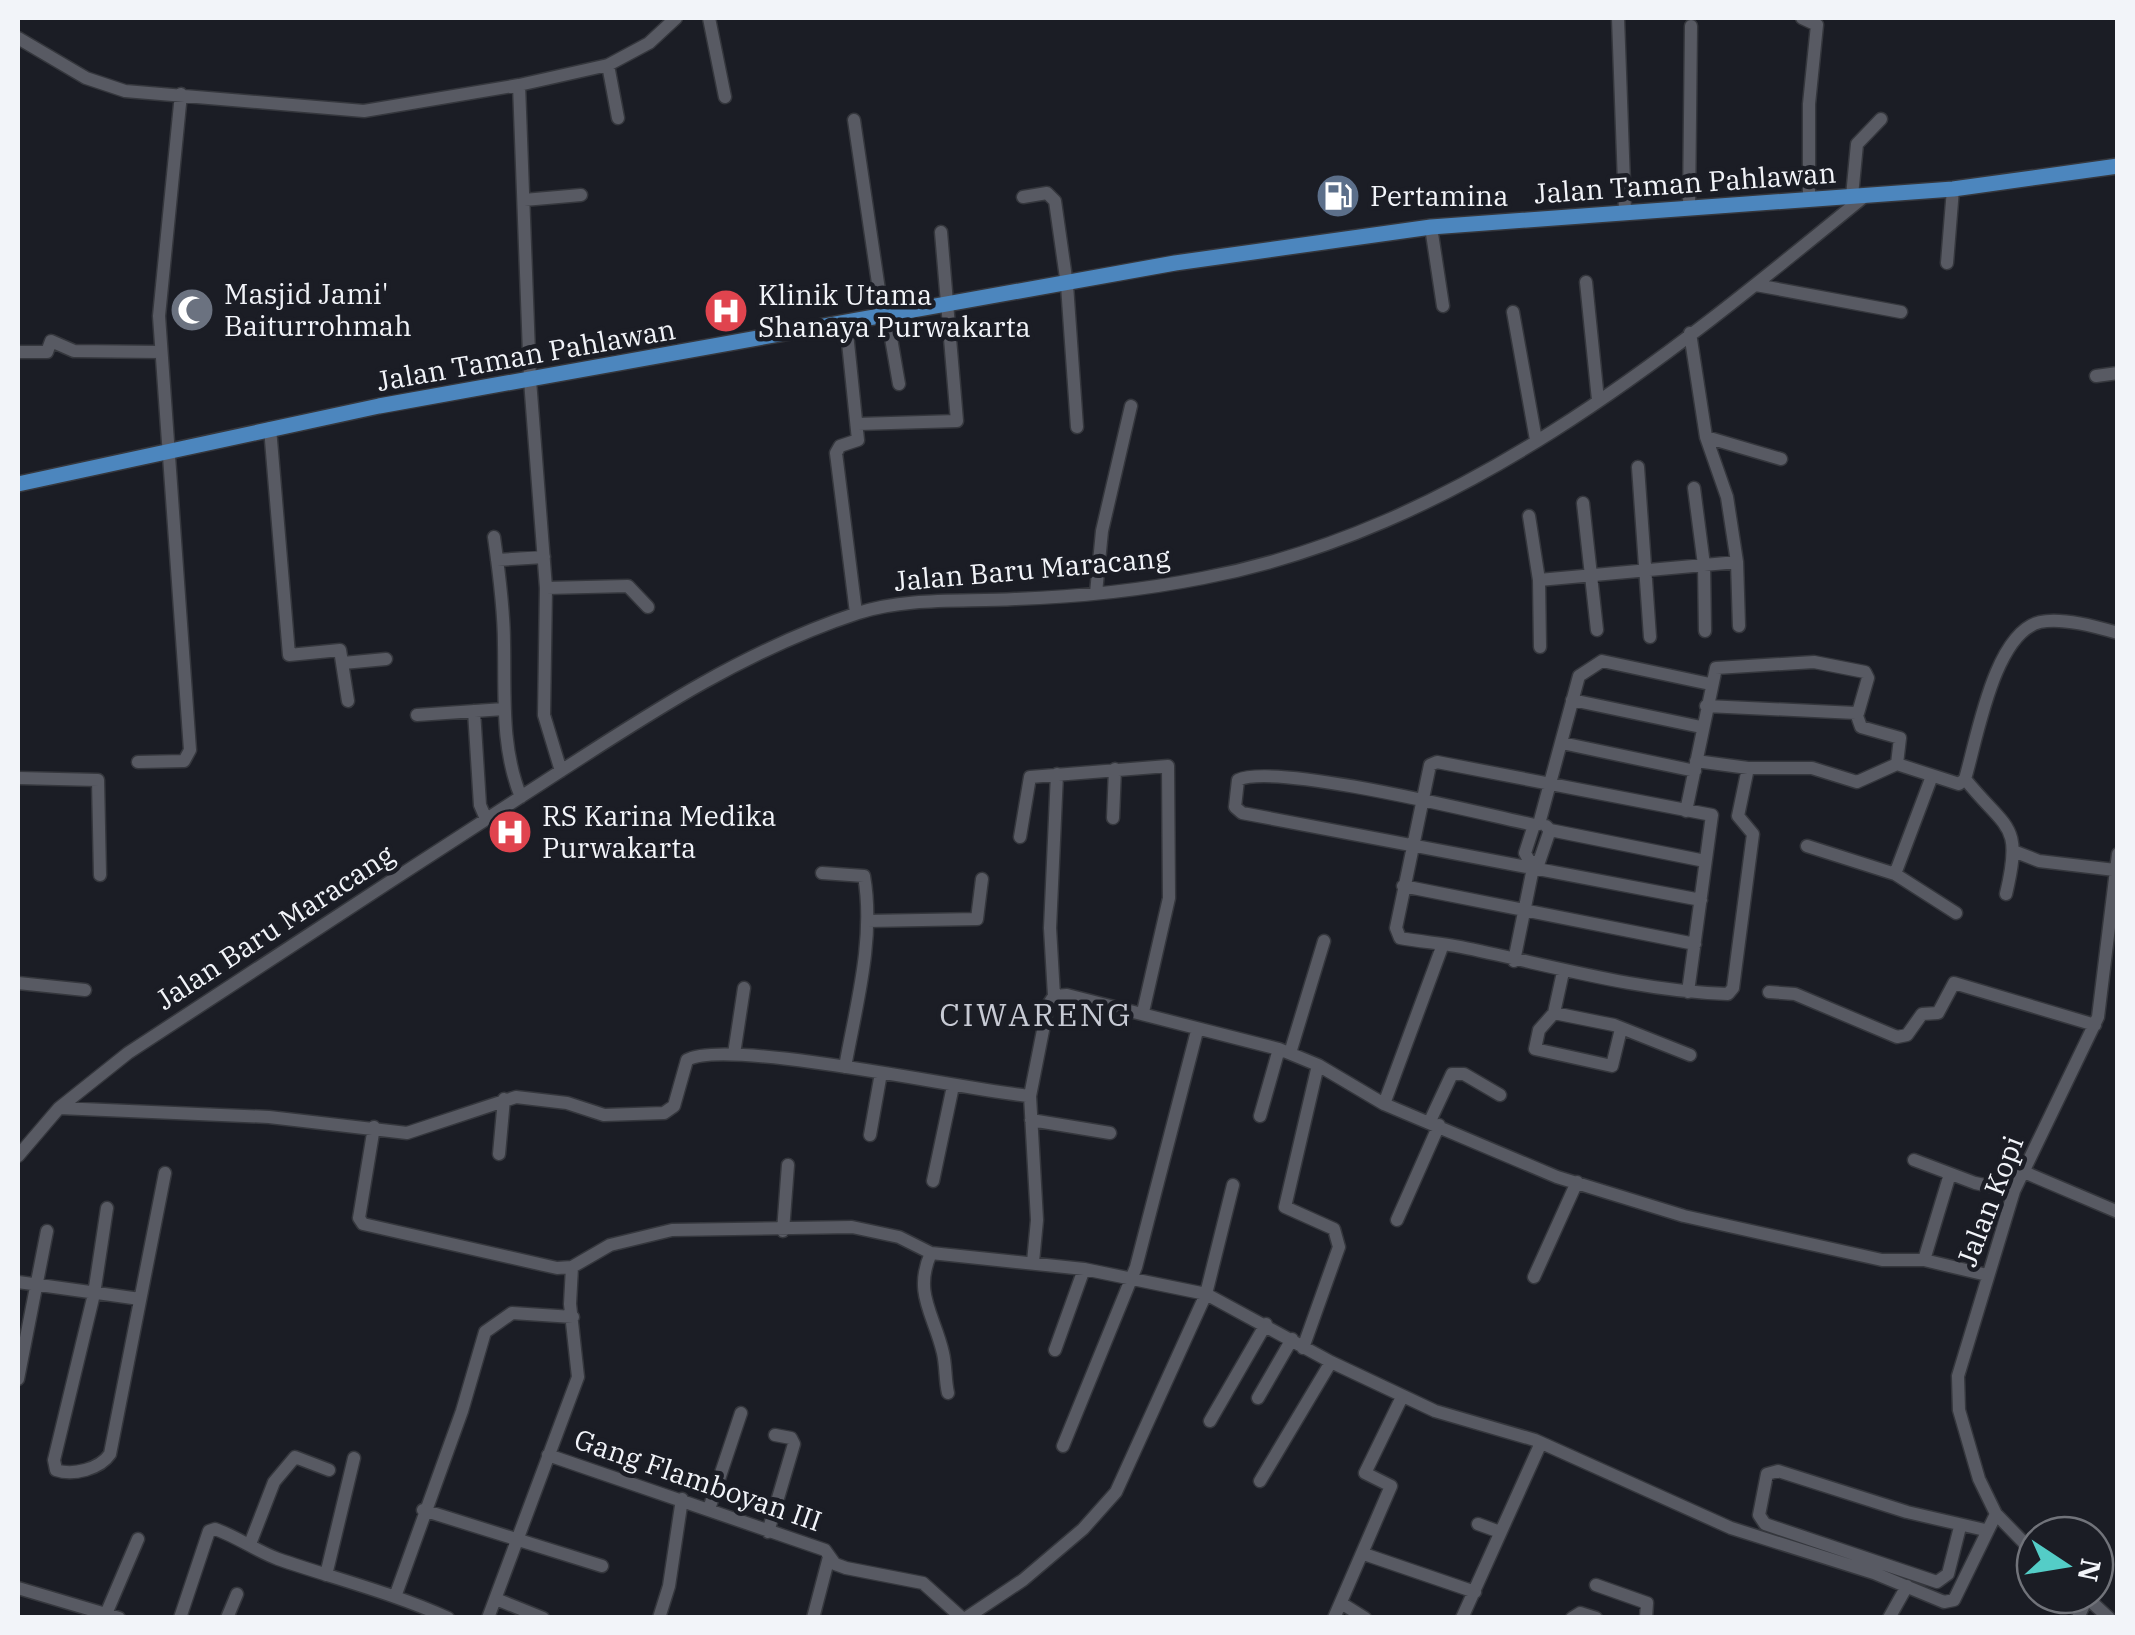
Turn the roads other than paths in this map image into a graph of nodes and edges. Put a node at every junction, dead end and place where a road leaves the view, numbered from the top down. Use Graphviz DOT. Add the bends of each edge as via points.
graph roads {
  1 [pos="676,18"];
  2 [pos="709,18"];
  3 [pos="1618,18"];
  4 [pos="1809,18"];
  5 [pos="1691,26"];
  6 [pos="18,38"];
  7 [pos="608,65"];
  8 [pos="519,85"];
  9 [pos="181,94"];
  10 [pos="725,97"];
  11 [pos="618,118"];
  12 [pos="1881,119"];
  13 [pos="854,120"];
  14 [pos="2118,166"];
  15 [pos="1953,188"];
  16 [pos="581,195"];
  17 [pos="1859,196"];
  18 [pos="1023,197"];
  19 [pos="1817,199"];
  20 [pos="524,200"];
  21 [pos="1689,208"];
  22 [pos="1625,212"];
  23 [pos="1832,223"];
  24 [pos="1432,227"];
  25 [pos="941,232"];
  26 [pos="1947,263"];
  27 [pos="1586,282"];
  28 [pos="1067,285"];
  29 [pos="1756,285"];
  30 [pos="950,305"];
  31 [pos="1443,306"];
  32 [pos="1513,312"];
  33 [pos="1901,312"];
  34 [pos="885,316"];
  35 [pos="846,323"];
  36 [pos="1690,333"];
  37 [pos="18,352"];
  38 [pos="160,352"];
  39 [pos="2118,373"];
  40 [pos="2096,376"];
  41 [pos="530,380"];
  42 [pos="899,384"];
  43 [pos="1598,400"];
  44 [pos="1130,406"];
  45 [pos="858,424"];
  46 [pos="1077,427"];
  47 [pos="270,428"];
  48 [pos="1706,437"];
  49 [pos="1536,440"];
  50 [pos="166,452"];
  51 [pos="1780,459"];
  52 [pos="1638,467"];
  53 [pos="18,484"];
  54 [pos="1694,488"];
  55 [pos="1584,503"];
  56 [pos="1529,516"];
  57 [pos="494,537"];
  58 [pos="544,556"];
  59 [pos="497,560"];
  60 [pos="1737,562"];
  61 [pos="1704,565"];
  62 [pos="1648,568"];
  63 [pos="1593,573"];
  64 [pos="1539,580"];
  65 [pos="546,588"];
  66 [pos="1096,592"];
  67 [pos="648,606"];
  68 [pos="856,614"];
  69 [pos="1739,626"];
  70 [pos="1596,630"];
  71 [pos="1705,631"];
  72 [pos="2118,633"];
  73 [pos="1650,637"];
  74 [pos="1540,647"];
  75 [pos="386,659"];
  76 [pos="343,663"];
  77 [pos="1710,684"];
  78 [pos="1572,700"];
  79 [pos="348,702"];
  80 [pos="1706,706"];
  81 [pos="504,708"];
  82 [pos="474,712"];
  83 [pos="1858,714"];
  84 [pos="417,715"];
  85 [pos="1701,727"];
  86 [pos="1562,743"];
  87 [pos="138,762"];
  88 [pos="1897,764"];
  89 [pos="1696,766"];
  90 [pos="1748,768"];
  91 [pos="1116,769"];
  92 [pos="562,771"];
  93 [pos="1057,774"];
  94 [pos="1932,776"];
  95 [pos="18,778"];
  96 [pos="1965,779"];
  97 [pos="1551,784"];
  98 [pos="521,797"];
  99 [pos="1422,800"];
  100 [pos="1686,811"];
  101 [pos="1112,818"];
  102 [pos="486,820"];
  103 [pos="1541,826"];
  104 [pos="1020,837"];
  105 [pos="1413,844"];
  106 [pos="1807,846"];
  107 [pos="2016,852"];
  108 [pos="2118,854"];
  109 [pos="1704,860"];
  110 [pos="1532,865"];
  111 [pos="2115,870"];
  112 [pos="822,873"];
  113 [pos="100,874"];
  114 [pos="1895,874"];
  115 [pos="982,879"];
  116 [pos="1403,886"];
  117 [pos="2006,894"];
  118 [pos="1701,900"];
  119 [pos="1523,911"];
  120 [pos="1956,913"];
  121 [pos="2114,915"];
  122 [pos="867,920"];
  123 [pos="1324,941"];
  124 [pos="1696,944"];
  125 [pos="1442,946"];
  126 [pos="1514,961"];
  127 [pos="1563,972"];
  128 [pos="18,983"];
  129 [pos="744,988"];
  130 [pos="84,990"];
  131 [pos="1688,992"];
  132 [pos="1769,992"];
  133 [pos="1054,996"];
  134 [pos="1143,1012"];
  135 [pos="1554,1013"];
  136 [pos="2095,1026"];
  137 [pos="1621,1028"];
  138 [pos="1197,1030"];
  139 [pos="1285,1052"];
  140 [pos="734,1054"];
  141 [pos="1690,1055"];
  142 [pos="1318,1066"];
  143 [pos="845,1067"];
  144 [pos="881,1074"];
  145 [pos="953,1086"];
  146 [pos="1500,1095"];
  147 [pos="1030,1096"];
  148 [pos="504,1099"];
  149 [pos="1384,1104"];
  150 [pos="58,1108"];
  151 [pos="1260,1116"];
  152 [pos="1030,1120"];
  153 [pos="1434,1123"];
  154 [pos="374,1127"];
  155 [pos="1110,1132"];
  156 [pos="870,1135"];
  157 [pos="20,1151"];
  158 [pos="498,1154"];
  159 [pos="1914,1160"];
  160 [pos="788,1166"];
  161 [pos="2024,1172"];
  162 [pos="165,1173"];
  163 [pos="1950,1174"];
  164 [pos="933,1180"];
  165 [pos="1577,1182"];
  166 [pos="1234,1185"];
  167 [pos="2014,1191"];
  168 [pos="107,1208"];
  169 [pos="2118,1212"];
  170 [pos="1396,1220"];
  171 [pos="47,1231"];
  172 [pos="783,1231"];
  173 [pos="931,1252"];
  174 [pos="1924,1260"];
  175 [pos="1033,1262"];
  176 [pos="572,1267"];
  177 [pos="1084,1269"];
  178 [pos="1987,1275"];
  179 [pos="1534,1277"];
  180 [pos="1130,1280"];
  181 [pos="18,1282"];
  182 [pos="36,1284"];
  183 [pos="94,1294"];
  184 [pos="1206,1294"];
  185 [pos="140,1300"];
  186 [pos="573,1317"];
  187 [pos="1266,1324"];
  188 [pos="1298,1343"];
  189 [pos="1055,1350"];
  190 [pos="1331,1362"];
  191 [pos="18,1379"];
  192 [pos="948,1394"];
  193 [pos="1402,1396"];
  194 [pos="1258,1398"];
  195 [pos="741,1413"];
  196 [pos="1210,1421"];
  197 [pos="774,1436"];
  198 [pos="1540,1445"];
  199 [pos="1064,1446"];
  200 [pos="548,1455"];
  201 [pos="354,1458"];
  202 [pos="329,1470"];
  203 [pos="1260,1480"];
  204 [pos="682,1499"];
  205 [pos="709,1509"];
  206 [pos="423,1510"];
  207 [pos="1996,1514"];
  208 [pos="1478,1524"];
  209 [pos="1960,1527"];
  210 [pos="1986,1530"];
  211 [pos="768,1532"];
  212 [pos="1500,1532"];
  213 [pos="2015,1533"];
  214 [pos="138,1540"];
  215 [pos="517,1540"];
  216 [pos="250,1544"];
  217 [pos="1364,1554"];
  218 [pos="829,1557"];
  219 [pos="602,1566"];
  220 [pos="326,1574"];
  221 [pos="1596,1585"];
  222 [pos="1907,1586"];
  223 [pos="18,1588"];
  224 [pos="1475,1592"];
  225 [pos="237,1594"];
  226 [pos="396,1594"];
  227 [pos="496,1600"];
  228 [pos="61,1602"];
  229 [pos="1342,1602"];
  230 [pos="113,1616"];
  231 [pos="54,1618"];
  232 [pos="180,1618"];
  233 [pos="227,1618"];
  234 [pos="448,1618"];
  235 [pos="488,1618"];
  236 [pos="543,1618"];
  237 [pos="659,1618"];
  238 [pos="814,1618"];
  239 [pos="964,1618"];
  240 [pos="1334,1618"];
  241 [pos="1364,1618"];
  242 [pos="1462,1618"];
  243 [pos="1572,1618"];
  244 [pos="1596,1618"];
  245 [pos="1646,1618"];
  246 [pos="1889,1618"];
  1 -- 7 [label="street" via="650,43"];
  2 -- 10 [label="street"];
  3 -- 22 [label="street"];
  4 -- 19 [label="street" via="1818,25 1809,104"];
  5 -- 21 [label="street"];
  6 -- 9 [label="street" via="104,85"];
  7 -- 8 [label="street"];
  7 -- 11 [label="street"];
  8 -- 9 [label="street" via="364,111"];
  8 -- 20 [label="street"];
  9 -- 38 [label="street" via="160,280"];
  12 -- 17 [label="street" via="1857,144"];
  13 -- 34 [label="street"];
  14 -- 15 [label="main road, Jalan Taman Pahlawan"];
  15 -- 17 [label="main road, Jalan Taman Pahlawan"];
  15 -- 26 [label="street"];
  16 -- 20 [label="street"];
  17 -- 19 [label="main road, Jalan Taman Pahlawan"];
  17 -- 23 [label="street, Jalan Baru Maracang"];
  18 -- 28 [label="street" via="1047,193 1056,200"];
  19 -- 21 [label="main road, Jalan Taman Pahlawan"];
  19 -- 23 [label="street"];
  20 -- 41 [label="street"];
  21 -- 22 [label="main road, Jalan Taman Pahlawan"];
  22 -- 24 [label="main road, Jalan Taman Pahlawan"];
  23 -- 29 [label="street, Jalan Baru Maracang"];
  24 -- 28 [label="main road, Jalan Taman Pahlawan"];
  24 -- 31 [label="street"];
  25 -- 30 [label="street"];
  27 -- 43 [label="street"];
  28 -- 30 [label="main road, Jalan Taman Pahlawan"];
  28 -- 46 [label="street"];
  29 -- 33 [label="street"];
  29 -- 36 [label="street, Jalan Baru Maracang"];
  30 -- 34 [label="main road, Jalan Taman Pahlawan"];
  30 -- 45 [label="street" via="957,421"];
  32 -- 49 [label="street"];
  34 -- 35 [label="main road, Jalan Taman Pahlawan"];
  34 -- 42 [label="street"];
  35 -- 41 [label="main road, Jalan Taman Pahlawan"];
  35 -- 45 [label="street"];
  36 -- 43 [label="street, Jalan Baru Maracang"];
  36 -- 48 [label="street"];
  37 -- 38 [label="street" via="47,352 51,341 74,351"];
  38 -- 50 [label="street"];
  39 -- 40 [label="street"];
  41 -- 47 [label="main road, Jalan Taman Pahlawan"];
  41 -- 58 [label="street"];
  43 -- 49 [label="street, Jalan Baru Maracang"];
  44 -- 66 [label="street" via="1102,530"];
  45 -- 68 [label="street" via="856,443 836,453"];
  47 -- 50 [label="main road, Jalan Taman Pahlawan"];
  47 -- 76 [label="street" via="288,655 337,650"];
  48 -- 51 [label="street"];
  48 -- 60 [label="street" via="1727,496"];
  49 -- 66 [label="street, Jalan Baru Maracang" via="1418,510 1327,547 1200,579"];
  50 -- 53 [label="main road, Jalan Taman Pahlawan"];
  50 -- 87 [label="street" via="184,608 190,750 184,761"];
  52 -- 62 [label="street"];
  54 -- 61 [label="street"];
  55 -- 63 [label="street"];
  56 -- 64 [label="street"];
  57 -- 59 [label="street"];
  58 -- 59 [label="street"];
  58 -- 65 [label="street"];
  59 -- 81 [label="street"];
  60 -- 61 [label="street"];
  60 -- 69 [label="street"];
  61 -- 62 [label="street"];
  61 -- 71 [label="street"];
  62 -- 63 [label="street"];
  62 -- 73 [label="street"];
  63 -- 64 [label="street"];
  63 -- 70 [label="street"];
  64 -- 74 [label="street"];
  65 -- 67 [label="street" via="628,586"];
  65 -- 92 [label="street" via="544,715"];
  66 -- 68 [label="street, Jalan Baru Maracang" via="898,603"];
  68 -- 92 [label="street, Jalan Baru Maracang" via="726,668"];
  72 -- 96 [label="street" via="2040,622 2020,634 1998,666"];
  75 -- 76 [label="street"];
  76 -- 79 [label="street"];
  77 -- 78 [label="street" via="1602,660 1579,676"];
  77 -- 80 [label="street"];
  77 -- 83 [label="street" via="1721,666 1825,664 1868,674"];
  78 -- 85 [label="street"];
  78 -- 86 [label="street"];
  80 -- 83 [label="street"];
  80 -- 85 [label="street"];
  81 -- 82 [label="street"];
  81 -- 98 [label="street"];
  82 -- 84 [label="street"];
  82 -- 102 [label="street"];
  83 -- 88 [label="street" via="1861,727 1900,738"];
  85 -- 89 [label="street"];
  86 -- 89 [label="street"];
  86 -- 97 [label="street"];
  88 -- 90 [label="street" via="1857,782 1812,768"];
  88 -- 94 [label="street"];
  89 -- 90 [label="street"];
  89 -- 100 [label="street"];
  90 -- 131 [label="street" via="1738,814 1754,834 1733,988 1728,994"];
  91 -- 93 [label="street"];
  91 -- 101 [label="street"];
  91 -- 134 [label="street" via="1166,766 1170,775 1169,898"];
  92 -- 98 [label="street, Jalan Baru Maracang"];
  93 -- 104 [label="street" via="1028,779"];
  93 -- 133 [label="street"];
  94 -- 96 [label="street" via="1959,784"];
  94 -- 114 [label="street"];
  95 -- 113 [label="street" via="98,780"];
  96 -- 107 [label="street" via="2012,836"];
  97 -- 99 [label="street" via="1438,762 1430,765"];
  97 -- 100 [label="street"];
  97 -- 103 [label="street"];
  98 -- 102 [label="street, Jalan Baru Maracang"];
  99 -- 103 [label="street"];
  99 -- 105 [label="street"];
  99 -- 105 [label="street" via="1290,778 1238,780 1239,812"];
  100 -- 109 [label="street" via="1713,817"];
  102 -- 150 [label="street, Jalan Baru Maracang" via="128,1052"];
  103 -- 109 [label="street"];
  103 -- 110 [label="street" via="1544,855"];
  105 -- 110 [label="street"];
  105 -- 116 [label="street"];
  106 -- 114 [label="street"];
  107 -- 111 [label="street"];
  107 -- 117 [label="street"];
  108 -- 111 [label="street, Jalan Kopi"];
  109 -- 118 [label="street"];
  110 -- 118 [label="street"];
  110 -- 119 [label="street"];
  111 -- 121 [label="street, Jalan Kopi"];
  112 -- 122 [label="street" via="864,876"];
  114 -- 120 [label="street"];
  115 -- 122 [label="street" via="977,919"];
  116 -- 119 [label="street"];
  116 -- 125 [label="street" via="1396,934"];
  118 -- 124 [label="street"];
  119 -- 124 [label="street"];
  119 -- 126 [label="street"];
  121 -- 136 [label="street, Jalan Kopi"];
  122 -- 143 [label="street"];
  123 -- 139 [label="street"];
  124 -- 131 [label="street"];
  125 -- 126 [label="street"];
  125 -- 149 [label="street"];
  126 -- 127 [label="street"];
  127 -- 131 [label="street"];
  127 -- 135 [label="street"];
  128 -- 130 [label="street"];
  129 -- 140 [label="street"];
  132 -- 136 [label="street" via="1795,994 1897,1037 1908,1034 1922,1014 1938,1013 1954,982"];
  133 -- 134 [label="street"];
  133 -- 147 [label="street"];
  134 -- 138 [label="street"];
  135 -- 137 [label="street"];
  135 -- 137 [label="street" via="1540,1030 1537,1051 1612,1066"];
  136 -- 161 [label="street, Jalan Kopi"];
  137 -- 141 [label="street"];
  138 -- 139 [label="street"];
  138 -- 180 [label="street"];
  139 -- 142 [label="street"];
  139 -- 151 [label="street"];
  140 -- 143 [label="street"];
  140 -- 148 [label="street" via="687,1060 674,1106 664,1114 604,1114 536,1098"];
  142 -- 149 [label="street"];
  142 -- 188 [label="street" via="1285,1207 1334,1228 1339,1247"];
  143 -- 144 [label="street"];
  144 -- 145 [label="street"];
  144 -- 156 [label="street"];
  145 -- 147 [label="street"];
  145 -- 164 [label="street"];
  146 -- 153 [label="street" via="1452,1074"];
  147 -- 152 [label="street"];
  148 -- 154 [label="street" via="407,1133"];
  148 -- 158 [label="street"];
  149 -- 153 [label="street"];
  150 -- 154 [label="street"];
  150 -- 157 [label="street, Jalan Baru Maracang"];
  152 -- 155 [label="street"];
  152 -- 175 [label="street"];
  153 -- 165 [label="street"];
  153 -- 170 [label="street"];
  154 -- 176 [label="street" via="363,1224 546,1268"];
  159 -- 163 [label="street"];
  160 -- 172 [label="street"];
  161 -- 167 [label="street, Jalan Kopi"];
  161 -- 169 [label="street"];
  162 -- 185 [label="street"];
  163 -- 167 [label="street"];
  163 -- 174 [label="street"];
  165 -- 174 [label="street" via="1775,1238 1882,1260"];
  165 -- 179 [label="street"];
  166 -- 184 [label="street"];
  167 -- 178 [label="street, Jalan Kopi"];
  168 -- 183 [label="street"];
  171 -- 182 [label="street"];
  172 -- 173 [label="street" via="852,1227"];
  172 -- 176 [label="street" via="672,1230 610,1245"];
  173 -- 175 [label="street"];
  173 -- 192 [label="street" via="922,1299 944,1358"];
  174 -- 178 [label="street"];
  175 -- 177 [label="street"];
  176 -- 186 [label="street"];
  177 -- 180 [label="street"];
  177 -- 189 [label="street"];
  178 -- 207 [label="street, Jalan Kopi" via="1958,1388 1970,1455"];
  180 -- 184 [label="street"];
  180 -- 199 [label="street"];
  181 -- 182 [label="street"];
  182 -- 183 [label="street"];
  182 -- 191 [label="street"];
  183 -- 185 [label="street"];
  183 -- 185 [label="street" via="54,1460 56,1470 70,1474 110,1454"];
  184 -- 187 [label="street"];
  184 -- 239 [label="street" via="1110,1500 1023,1580"];
  186 -- 200 [label="street" via="578,1377"];
  186 -- 206 [label="street" via="512,1312 488,1328"];
  187 -- 188 [label="street"];
  187 -- 196 [label="street"];
  188 -- 190 [label="street"];
  188 -- 194 [label="street"];
  190 -- 193 [label="street"];
  190 -- 203 [label="street"];
  193 -- 198 [label="street"];
  193 -- 217 [label="street" via="1365,1473 1391,1486"];
  195 -- 205 [label="street"];
  197 -- 211 [label="street" via="794,1444"];
  198 -- 212 [label="street"];
  198 -- 222 [label="street" via="1731,1528"];
  200 -- 204 [label="street, Gang Flamboyan III"];
  200 -- 215 [label="street"];
  201 -- 220 [label="street"];
  202 -- 216 [label="street" via="295,1457 274,1482"];
  204 -- 205 [label="street, Gang Flamboyan III"];
  204 -- 237 [label="street"];
  205 -- 211 [label="street, Gang Flamboyan III"];
  206 -- 215 [label="street"];
  206 -- 226 [label="street"];
  207 -- 210 [label="street"];
  207 -- 213 [label="street, Jalan Kopi"];
  208 -- 212 [label="street"];
  209 -- 209 [label="street" via="1778,1472 1767,1474 1758,1515 1765,1524 1937,1582 1948,1574"];
  209 -- 210 [label="street"];
  210 -- 222 [label="street" via="1954,1600"];
  211 -- 218 [label="street, Gang Flamboyan III" via="826,1550"];
  212 -- 224 [label="street"];
  214 -- 230 [label="street"];
  215 -- 219 [label="street"];
  215 -- 227 [label="street"];
  216 -- 220 [label="street"];
  216 -- 232 [label="street" via="209,1531"];
  217 -- 224 [label="street"];
  217 -- 229 [label="street"];
  218 -- 238 [label="street"];
  218 -- 239 [label="street, Gang Flamboyan III" via="846,1568 923,1584"];
  220 -- 226 [label="street"];
  221 -- 245 [label="street" via="1646,1603"];
  222 -- 246 [label="street"];
  223 -- 228 [label="street"];
  224 -- 242 [label="street"];
  225 -- 233 [label="street"];
  226 -- 234 [label="street"];
  227 -- 235 [label="street"];
  227 -- 236 [label="street"];
  228 -- 230 [label="street"];
  228 -- 231 [label="street"];
  229 -- 240 [label="street"];
  229 -- 241 [label="street"];
  243 -- 244 [label="street"];
}
